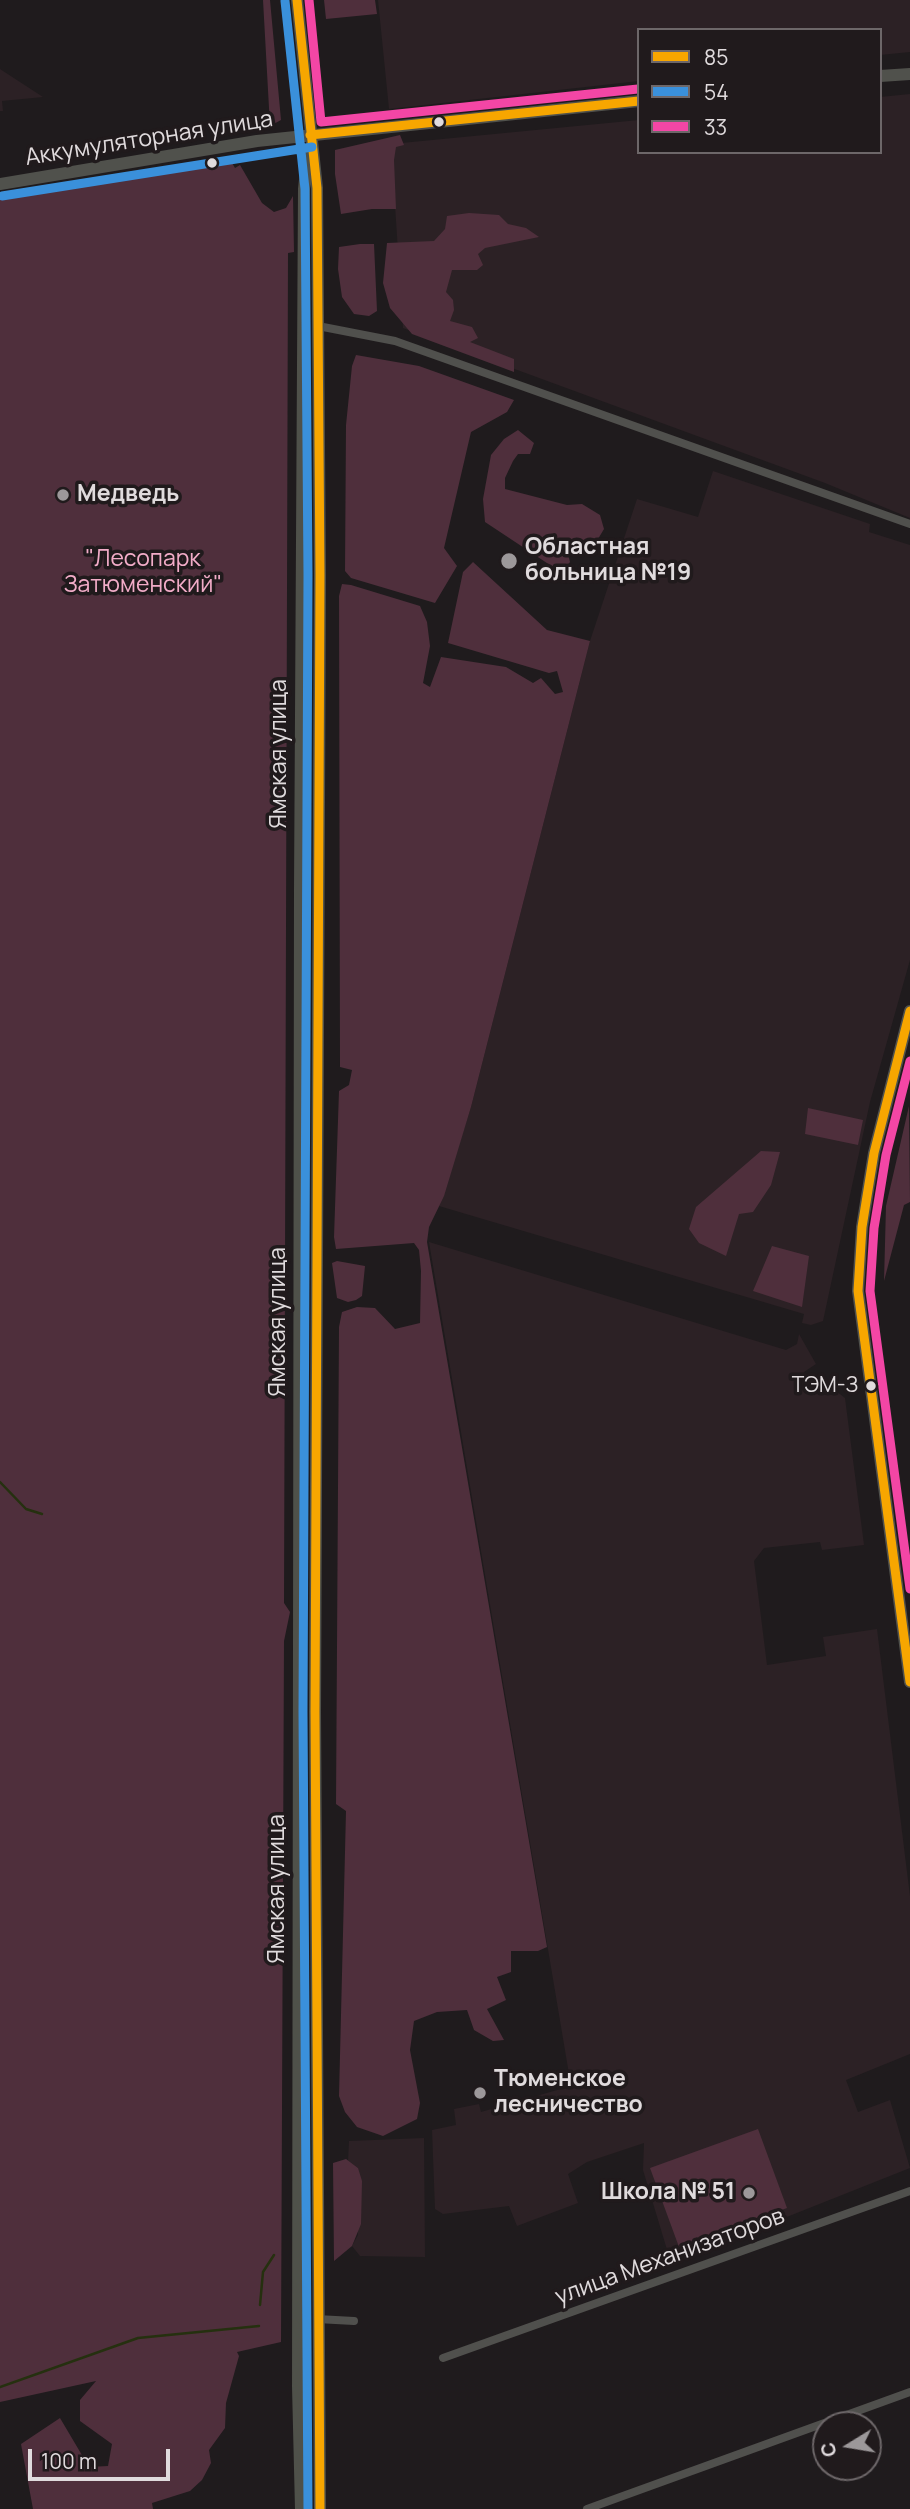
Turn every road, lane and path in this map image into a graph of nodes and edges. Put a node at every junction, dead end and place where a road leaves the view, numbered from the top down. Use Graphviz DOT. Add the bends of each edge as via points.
graph roads {
  1 [pos="297,0"];
  2 [pos="910,74"];
  3 [pos="882,76"];
  4 [pos="637,101"];
  5 [pos="310,135"];
  6 [pos="0,184"];
  7 [pos="318,326"];
  8 [pos="910,524"];
  9 [pos="318,889"];
  10 [pos="300,890"];
  11 [pos="910,1011"];
  12 [pos="910,1682"];
  13 [pos="910,2191"];
  14 [pos="317,2319"];
  15 [pos="354,2321"];
  16 [pos="443,2358"];
  17 [pos="910,2392"];
  18 [pos="301,2509"];
  19 [pos="320,2509"];
  20 [pos="587,2509"];
  1 -- 5 [label="main road, Ямская улица"];
  2 -- 3 [label="street"];
  4 -- 5 [label="street, Аккумуляторная улица"];
  5 -- 6 [label="street, Аккумуляторная улица"];
  5 -- 7 [label="main road, Ямская улица" via="317,188"];
  5 -- 10 [label="main road, Ямская улица" via="304,189"];
  7 -- 8 [label="street" via="395,341"];
  7 -- 9 [label="main road, Ямская улица"];
  9 -- 10 [label="main road"];
  9 -- 14 [label="main road, Ямская улица"];
  10 -- 18 [label="main road, Ямская улица"];
  11 -- 12 [label="street" via="874,1153 858,1292"];
  13 -- 16 [label="street, улица Механизаторов"];
  14 -- 15 [label="street"];
  14 -- 19 [label="main road, Ямская улица"];
  17 -- 20 [label="street"];
}
